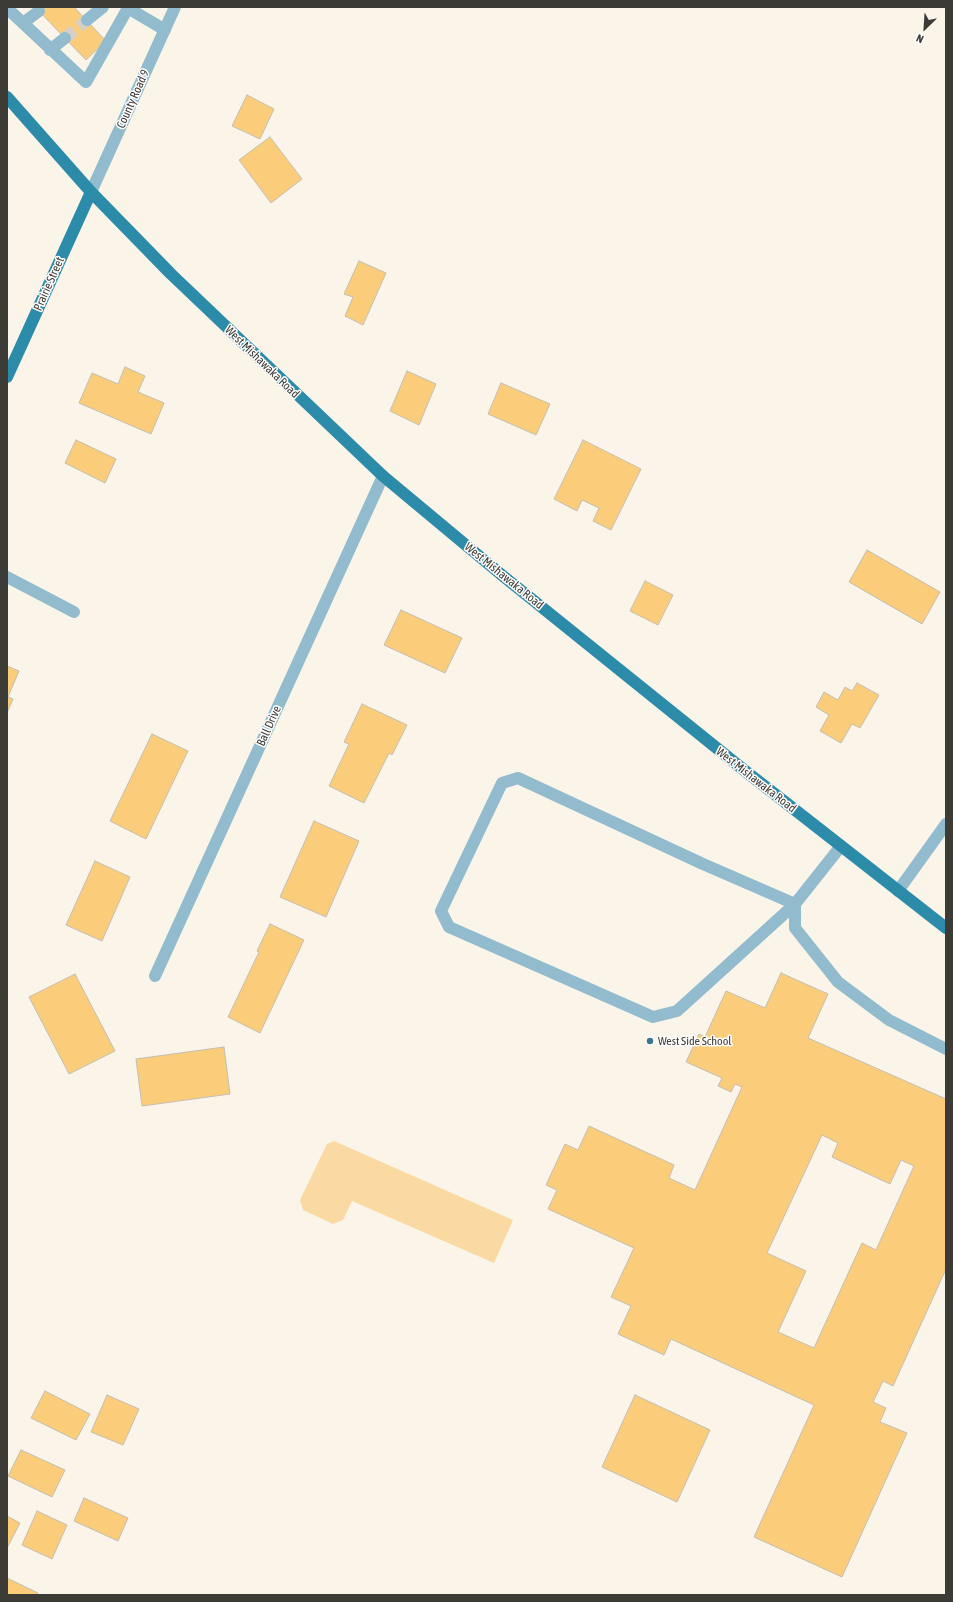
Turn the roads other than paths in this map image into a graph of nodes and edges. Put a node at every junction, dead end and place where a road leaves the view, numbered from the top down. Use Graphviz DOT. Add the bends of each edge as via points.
graph roads {
  1 [pos="103,7"];
  2 [pos="175,7"];
  3 [pos="127,8"];
  4 [pos="8,10"];
  5 [pos="39,11"];
  6 [pos="87,20"];
  7 [pos="23,23"];
  8 [pos="165,30"];
  9 [pos="65,38"];
  10 [pos="50,50"];
  11 [pos="7,97"];
  12 [pos="91,192"];
  13 [pos="7,377"];
  14 [pos="383,476"];
  15 [pos="7,577"];
  16 [pos="74,612"];
  17 [pos="946,824"];
  18 [pos="841,846"];
  19 [pos="898,890"];
  20 [pos="795,904"];
  21 [pos="946,928"];
  22 [pos="155,976"];
  23 [pos="946,1049"];
  1 -- 6 [label="street"];
  2 -- 8 [label="street, County Road 9"];
  3 -- 8 [label="street"];
  3 -- 10 [label="street" via="86,82"];
  4 -- 7 [label="street"];
  5 -- 7 [label="street"];
  7 -- 10 [label="street"];
  8 -- 12 [label="street, County Road 9"];
  9 -- 10 [label="street"];
  11 -- 12 [label="main road, West Mishawaka Road"];
  12 -- 13 [label="main road, Prairie Street"];
  12 -- 14 [label="main road, West Mishawaka Road" via="171,274"];
  14 -- 18 [label="main road, West Mishawaka Road" via="503,576"];
  14 -- 22 [label="street, Ball Drive"];
  15 -- 16 [label="street"];
  17 -- 19 [label="street"];
  18 -- 19 [label="main road, West Mishawaka Road"];
  18 -- 20 [label="street"];
  19 -- 21 [label="main road, West Mishawaka Road"];
  20 -- 20 [label="street" via="518,778 502,783 441,911 449,927 653,1017 677,1011"];
  20 -- 23 [label="street" via="795,928 838,982 889,1020"];
}
